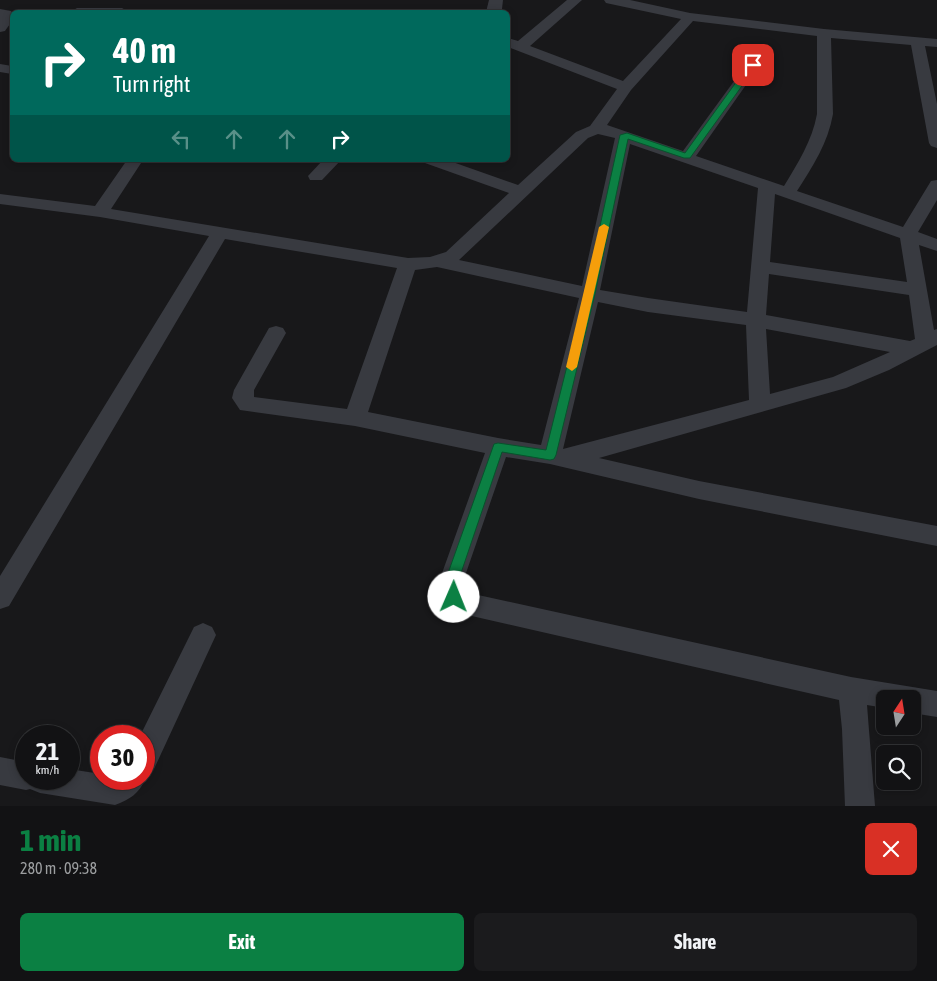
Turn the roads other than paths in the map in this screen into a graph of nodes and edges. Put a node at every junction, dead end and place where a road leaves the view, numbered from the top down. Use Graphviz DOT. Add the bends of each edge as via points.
graph roads {
  1 [pos="575,0"];
  2 [pos="611,0"];
  3 [pos="6,14"];
  4 [pos="690,17"];
  5 [pos="0,28"];
  6 [pos="824,33"];
  7 [pos="917,41"];
  8 [pos="937,43"];
  9 [pos="514,45"];
  10 [pos="753,65"];
  11 [pos="626,87"];
  12 [pos="596,129"];
  13 [pos="624,135"];
  14 [pos="937,143"];
  15 [pos="687,157"];
  16 [pos="134,162"];
  17 [pos="331,162"];
  18 [pos="438,162"];
  19 [pos="316,176"];
  20 [pos="767,185"];
  21 [pos="937,185"];
  22 [pos="521,192"];
  23 [pos="788,192"];
  24 [pos="0,199"];
  25 [pos="100,212"];
  26 [pos="220,232"];
  27 [pos="908,234"];
  28 [pos="937,245"];
  29 [pos="439,262"];
  30 [pos="408,264"];
  31 [pos="761,268"];
  32 [pos="918,290"];
  33 [pos="590,294"];
  34 [pos="756,320"];
  35 [pos="276,333"];
  36 [pos="926,343"];
  37 [pos="760,405"];
  38 [pos="355,418"];
  39 [pos="498,447"];
  40 [pos="557,457"];
  41 [pos="937,536"];
  42 [pos="0,598"];
  43 [pos="203,635"];
  44 [pos="851,690"];
  45 [pos="876,694"];
  46 [pos="921,701"];
  47 [pos="937,704"];
  48 [pos="155,736"];
  49 [pos="0,772"];
  50 [pos="15,774"];
  51 [pos="860,806"];
  1 -- 9 [label="street"];
  2 -- 4 [label="street"];
  3 -- 5 [label="street" via="7,21"];
  4 -- 6 [label="street"];
  4 -- 11 [label="street"];
  6 -- 7 [label="street"];
  6 -- 23 [label="street" via="823,128 820,139"];
  7 -- 8 [label="street"];
  7 -- 14 [label="street"];
  9 -- 11 [label="street"];
  10 -- 15 [label="street"];
  11 -- 12 [label="street"];
  12 -- 13 [label="street"];
  12 -- 22 [label="street" via="582,135"];
  13 -- 15 [label="street"];
  13 -- 33 [label="street"];
  15 -- 20 [label="street"];
  16 -- 25 [label="street"];
  17 -- 19 [label="street"];
  18 -- 22 [label="street"];
  20 -- 23 [label="street"];
  20 -- 31 [label="street"];
  21 -- 27 [label="street"];
  22 -- 29 [label="street" via="452,256"];
  23 -- 27 [label="street"];
  24 -- 25 [label="street"];
  25 -- 26 [label="street"];
  26 -- 30 [label="street"];
  26 -- 42 [label="street"];
  27 -- 28 [label="street"];
  27 -- 32 [label="street"];
  29 -- 30 [label="street"];
  29 -- 33 [label="street"];
  30 -- 38 [label="street"];
  31 -- 32 [label="street"];
  31 -- 34 [label="street"];
  32 -- 36 [label="street"];
  33 -- 34 [label="street"];
  33 -- 40 [label="street"];
  34 -- 36 [label="street"];
  34 -- 37 [label="street"];
  35 -- 38 [label="street" via="244,390 243,398 248,404"];
  36 -- 37 [label="street" via="839,383"];
  37 -- 40 [label="street"];
  38 -- 39 [label="street"];
  39 -- 40 [label="street"];
  39 -- 44 [label="street" via="454,576 454,597 463,603"];
  40 -- 41 [label="street" via="699,490"];
  43 -- 48 [label="street"];
  44 -- 45 [label="street"];
  44 -- 51 [label="street"];
  46 -- 47 [label="street"];
  49 -- 50 [label="street"];
}
